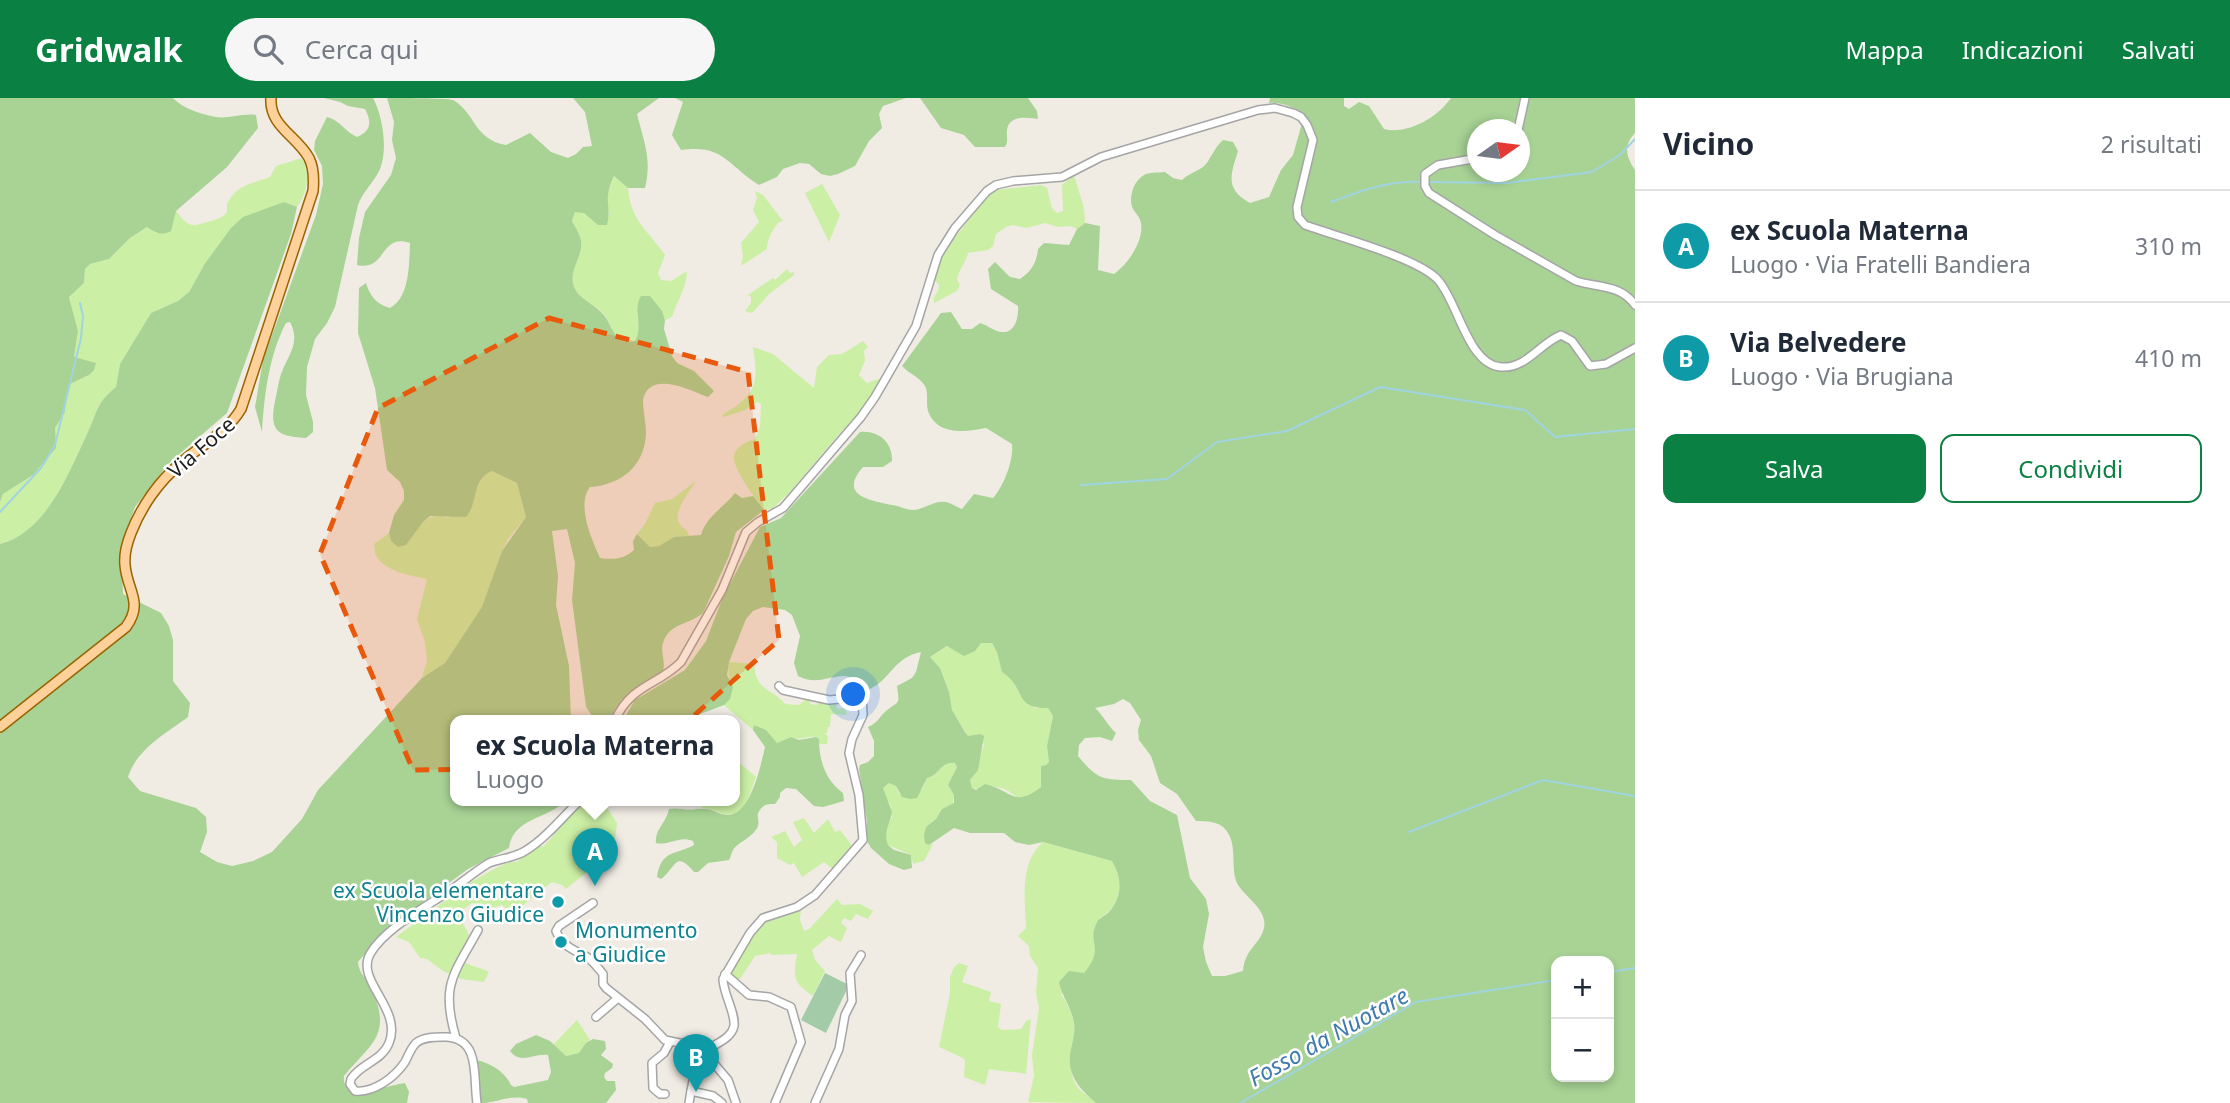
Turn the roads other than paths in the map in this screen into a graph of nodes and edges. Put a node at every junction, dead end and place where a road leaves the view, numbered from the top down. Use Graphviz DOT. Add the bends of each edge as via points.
graph roads {
  1 [pos="271,98"];
  2 [pos="1525,98"];
  3 [pos="1520,119"];
  4 [pos="1467,160"];
  5 [pos="1635,305"];
  6 [pos="1635,348"];
  7 [pos="779,686"];
  8 [pos="617,715"];
  9 [pos="0,727"];
  10 [pos="574,806"];
  11 [pos="593,904"];
  12 [pos="478,930"];
  13 [pos="861,955"];
  14 [pos="725,974"];
  15 [pos="618,998"];
  16 [pos="596,1017"];
  17 [pos="456,1038"];
  18 [pos="670,1042"];
  19 [pos="705,1053"];
  20 [pos="691,1091"];
  21 [pos="665,1094"];
  22 [pos="477,1103"];
  23 [pos="689,1103"];
  24 [pos="722,1103"];
  25 [pos="736,1103"];
  26 [pos="775,1103"];
  27 [pos="815,1103"];
  1 -- 9 [label="main road, Via Foce" via="274,117 310,160 313,191 241,409 224,432 164,478 131,533 125,566 135,605 126,627"];
  2 -- 3 [label="street"];
  4 -- 5 [label="street" via="1438,165 1425,174 1429,193 1576,281 1613,287"];
  6 -- 8 [label="street" via="1606,364 1590,366 1572,341 1561,335 1519,365 1490,365 1478,355 1436,277 1417,265 1305,225 1298,217 1313,140 1301,117 1284,110 1258,110 1218,121 1101,157 1055,179 996,185 955,228 938,255 916,326 861,417 783,508 746,532 722,590 681,662 632,695"];
  7 -- 14 [label="street" via="829,700 860,696 863,701 861,723 849,752 863,836 815,895 797,907 763,918"];
  10 -- 17 [label="street" via="526,851 490,863 372,951 366,970 387,1007 391,1036 387,1049 354,1074 350,1084 355,1091 371,1090 399,1070 416,1043"];
  11 -- 15 [label="street" via="556,931 571,951 592,961 603,974 603,984"];
  12 -- 17 [label="street" via="451,979 449,1003"];
  13 -- 27 [label="street" via="850,973 852,1001 839,1049"];
  14 -- 19 [label="street" via="723,984 734,1026"];
  14 -- 26 [label="street" via="749,995 769,997 791,1007 801,1042"];
  15 -- 16 [label="street"];
  15 -- 18 [label="street"];
  17 -- 22 [label="street" via="469,1046 472,1055"];
  18 -- 19 [label="street"];
  18 -- 21 [label="street" via="652,1063 653,1088"];
  19 -- 20 [label="street"];
  19 -- 25 [label="street" via="728,1080"];
  20 -- 23 [label="street"];
  20 -- 24 [label="street"];
}
